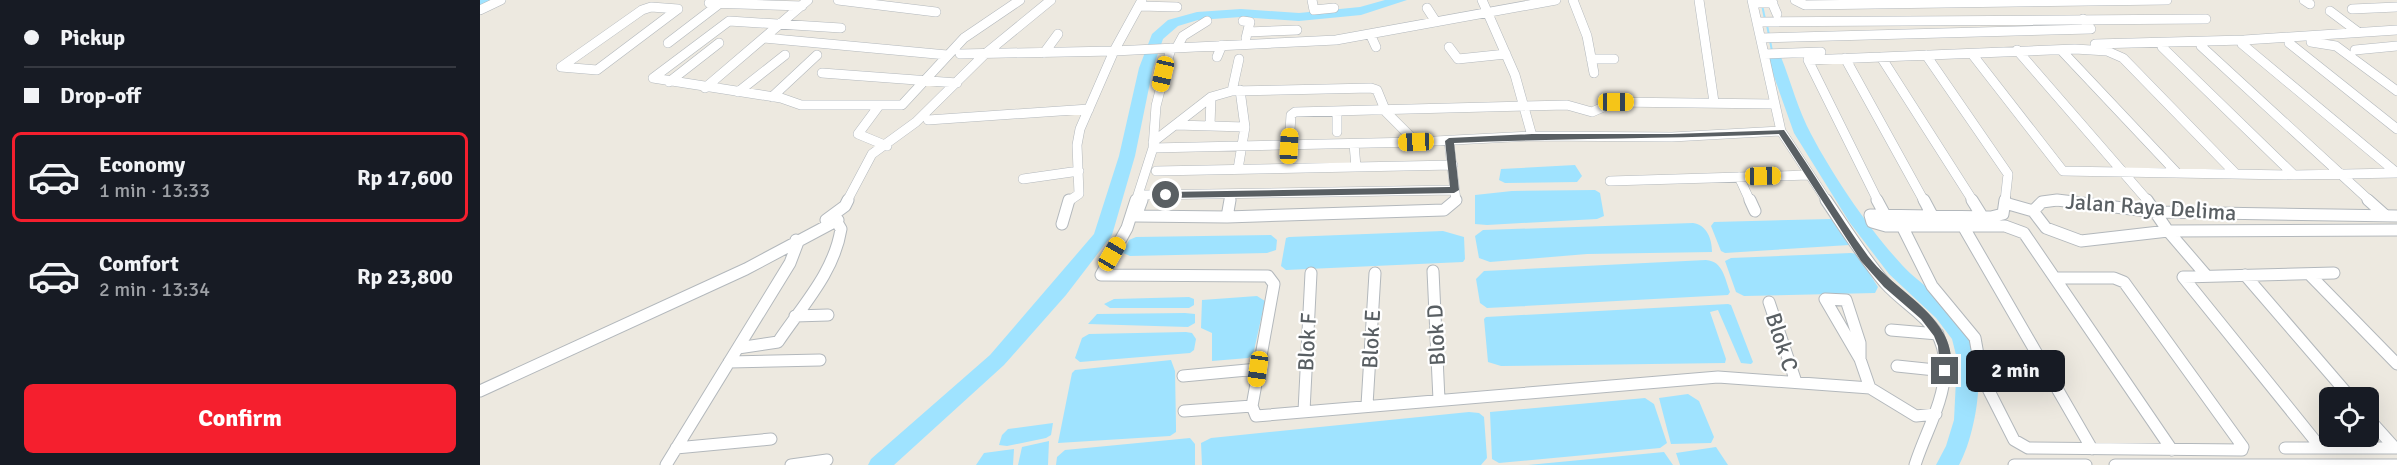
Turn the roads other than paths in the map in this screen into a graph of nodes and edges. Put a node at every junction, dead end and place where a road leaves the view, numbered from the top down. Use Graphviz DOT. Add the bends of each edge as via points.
graph roads {
  1 [pos="501,0"];
  2 [pos="679,0"];
  3 [pos="838,0"];
  4 [pos="1020,0"];
  5 [pos="1051,0"];
  6 [pos="1312,0"];
  7 [pos="1482,0"];
  8 [pos="1556,0"];
  9 [pos="1573,0"];
  10 [pos="1699,0"];
  11 [pos="1795,0"];
  12 [pos="2167,0"];
  13 [pos="2393,0"];
  14 [pos="852,1"];
  15 [pos="2040,1"];
  16 [pos="2106,1"];
  17 [pos="716,2"];
  18 [pos="744,2"];
  19 [pos="1762,2"];
  20 [pos="1918,2"];
  21 [pos="805,3"];
  22 [pos="1141,3"];
  23 [pos="2397,4"];
  24 [pos="1177,7"];
  25 [pos="668,8"];
  26 [pos="1334,8"];
  27 [pos="1427,8"];
  28 [pos="2352,9"];
  29 [pos="480,10"];
  30 [pos="1486,11"];
  31 [pos="2330,11"];
  32 [pos="936,12"];
  33 [pos="1777,14"];
  34 [pos="2083,19"];
  35 [pos="2206,19"];
  36 [pos="1207,21"];
  37 [pos="1243,21"];
  38 [pos="1436,22"];
  39 [pos="1765,22"];
  40 [pos="782,24"];
  41 [pos="841,28"];
  42 [pos="2091,29"];
  43 [pos="1297,30"];
  44 [pos="2397,30"];
  45 [pos="1248,32"];
  46 [pos="2358,32"];
  47 [pos="1058,34"];
  48 [pos="1371,36"];
  49 [pos="765,38"];
  50 [pos="1769,38"];
  51 [pos="668,43"];
  52 [pos="719,43"];
  53 [pos="2103,43"];
  54 [pos="2289,43"];
  55 [pos="1222,45"];
  56 [pos="1244,45"];
  57 [pos="2242,45"];
  58 [pos="2201,46"];
  59 [pos="2397,46"];
  60 [pos="1376,47"];
  61 [pos="1449,47"];
  62 [pos="2162,47"];
  63 [pos="1170,48"];
  64 [pos="2150,48"];
  65 [pos="2017,50"];
  66 [pos="2061,50"];
  67 [pos="2355,50"];
  68 [pos="1114,51"];
  69 [pos="1044,53"];
  70 [pos="960,54"];
  71 [pos="986,54"];
  72 [pos="1506,54"];
  73 [pos="1769,54"];
  74 [pos="1972,54"];
  75 [pos="785,55"];
  76 [pos="947,55"];
  77 [pos="817,56"];
  78 [pos="1926,56"];
  79 [pos="1217,57"];
  80 [pos="1881,57"];
  81 [pos="1239,58"];
  82 [pos="1614,58"];
  83 [pos="1845,58"];
  84 [pos="1591,59"];
  85 [pos="822,73"];
  86 [pos="1594,73"];
  87 [pos="927,78"];
  88 [pos="669,82"];
  89 [pos="957,82"];
  90 [pos="705,87"];
  91 [pos="1236,90"];
  92 [pos="2397,91"];
  93 [pos="738,92"];
  94 [pos="772,97"];
  95 [pos="1211,98"];
  96 [pos="1714,102"];
  97 [pos="1773,104"];
  98 [pos="878,107"];
  99 [pos="1522,107"];
  100 [pos="1089,109"];
  101 [pos="1337,112"];
  102 [pos="1386,112"];
  103 [pos="928,120"];
  104 [pos="1176,125"];
  105 [pos="1210,125"];
  106 [pos="1245,127"];
  107 [pos="2397,129"];
  108 [pos="1781,131"];
  109 [pos="1337,132"];
  110 [pos="1532,136"];
  111 [pos="1449,141"];
  112 [pos="1416,142"];
  113 [pos="1354,144"];
  114 [pos="1153,145"];
  115 [pos="887,146"];
  116 [pos="1243,146"];
  117 [pos="1289,146"];
  118 [pos="1453,165"];
  119 [pos="1356,167"];
  120 [pos="1238,169"];
  121 [pos="1079,171"];
  122 [pos="1156,171"];
  123 [pos="2122,173"];
  124 [pos="2177,173"];
  125 [pos="2235,173"];
  126 [pos="2339,173"];
  127 [pos="2397,173"];
  128 [pos="1809,175"];
  129 [pos="2294,175"];
  130 [pos="1739,177"];
  131 [pos="1023,179"];
  132 [pos="1610,182"];
  133 [pos="1454,190"];
  134 [pos="1231,194"];
  135 [pos="2005,203"];
  136 [pos="2033,210"];
  137 [pos="1755,211"];
  138 [pos="2157,212"];
  139 [pos="1884,213"];
  140 [pos="1932,215"];
  141 [pos="2384,215"];
  142 [pos="1982,216"];
  143 [pos="2397,216"];
  144 [pos="1227,217"];
  145 [pos="835,218"];
  146 [pos="1062,224"];
  147 [pos="1902,226"];
  148 [pos="1962,226"];
  149 [pos="2044,228"];
  150 [pos="2397,228"];
  151 [pos="2168,231"];
  152 [pos="2024,233"];
  153 [pos="794,242"];
  154 [pos="1432,271"];
  155 [pos="1311,273"];
  156 [pos="1375,273"];
  157 [pos="2334,273"];
  158 [pos="2205,274"];
  159 [pos="2309,274"];
  160 [pos="2245,275"];
  161 [pos="2057,278"];
  162 [pos="1769,302"];
  163 [pos="828,315"];
  164 [pos="795,316"];
  165 [pos="1891,330"];
  166 [pos="1938,334"];
  167 [pos="738,348"];
  168 [pos="1860,359"];
  169 [pos="820,360"];
  170 [pos="729,362"];
  171 [pos="2397,364"];
  172 [pos="1898,366"];
  173 [pos="1258,369"];
  174 [pos="1945,371"];
  175 [pos="1183,376"];
  176 [pos="1796,382"];
  177 [pos="2342,387"];
  178 [pos="1870,388"];
  179 [pos="480,391"];
  180 [pos="1439,400"];
  181 [pos="1367,405"];
  182 [pos="1254,410"];
  183 [pos="1184,411"];
  184 [pos="1304,411"];
  185 [pos="1936,414"];
  186 [pos="2379,430"];
  187 [pos="771,439"];
  188 [pos="676,448"];
  189 [pos="2285,448"];
  190 [pos="2321,448"];
  191 [pos="2396,448"];
  192 [pos="2092,449"];
  193 [pos="2172,450"];
  194 [pos="827,460"];
  195 [pos="666,465"];
  196 [pos="791,465"];
  197 [pos="1915,465"];
  198 [pos="2014,465"];
  199 [pos="2086,465"];
  200 [pos="2115,465"];
  201 [pos="2181,465"];
  202 [pos="2272,465"];
  203 [pos="2367,465"];
  204 [pos="2397,465"];
  1 -- 29 [label="street"];
  2 -- 25 [label="street"];
  3 -- 14 [label="street"];
  4 -- 76 [label="street" via="978,27"];
  5 -- 71 [label="street"];
  6 -- 26 [label="street" via="1314,10"];
  7 -- 30 [label="street"];
  8 -- 30 [label="street"];
  9 -- 84 [label="street"];
  10 -- 96 [label="street"];
  11 -- 20 [label="street" via="1805,5"];
  12 -- 16 [label="street"];
  13 -- 23 [label="street"];
  14 -- 32 [label="street"];
  15 -- 16 [label="street"];
  15 -- 20 [label="street"];
  17 -- 18 [label="street"];
  17 -- 51 [label="street"];
  18 -- 21 [label="street"];
  19 -- 33 [label="street"];
  19 -- 39 [label="street"];
  21 -- 40 [label="street"];
  22 -- 24 [label="street"];
  22 -- 68 [label="street"];
  23 -- 28 [label="street"];
  25 -- 25 [label="street" via="678,10 597,70 561,68 642,10"];
  27 -- 38 [label="street"];
  30 -- 38 [label="street"];
  30 -- 72 [label="street"];
  31 -- 46 [label="street"];
  34 -- 35 [label="street"];
  34 -- 39 [label="street"];
  34 -- 42 [label="street"];
  36 -- 63 [label="street"];
  37 -- 45 [label="street" via="1250,22"];
  38 -- 48 [label="street"];
  39 -- 50 [label="street"];
  39 -- 50 [label="street"];
  40 -- 41 [label="street"];
  40 -- 49 [label="street"];
  40 -- 88 [label="street" via="729,21 653,78"];
  42 -- 50 [label="street"];
  42 -- 53 [label="street"];
  43 -- 45 [label="street"];
  44 -- 46 [label="street"];
  45 -- 56 [label="street"];
  46 -- 53 [label="street" via="2244,40"];
  47 -- 69 [label="street"];
  48 -- 56 [label="street"];
  48 -- 60 [label="street"];
  49 -- 76 [label="street"];
  49 -- 90 [label="street"];
  50 -- 73 [label="street"];
  52 -- 88 [label="street"];
  53 -- 73 [label="street"];
  54 -- 57 [label="street"];
  54 -- 92 [label="street" via="2336,46"];
  54 -- 107 [label="street"];
  55 -- 56 [label="street"];
  55 -- 63 [label="street"];
  55 -- 79 [label="street"];
  57 -- 58 [label="street"];
  57 -- 127 [label="street"];
  58 -- 62 [label="street"];
  58 -- 126 [label="street"];
  59 -- 67 [label="street"];
  61 -- 72 [label="street" via="1458,59"];
  62 -- 64 [label="street"];
  62 -- 129 [label="street"];
  63 -- 68 [label="street"];
  63 -- 114 [label="street" via="1156,106"];
  65 -- 66 [label="street"];
  65 -- 74 [label="street"];
  65 -- 123 [label="street"];
  66 -- 124 [label="street"];
  66 -- 125 [label="street" via="2098,49 2117,54"];
  68 -- 69 [label="street"];
  68 -- 100 [label="street"];
  69 -- 71 [label="street"];
  70 -- 71 [label="street"];
  71 -- 89 [label="street"];
  72 -- 99 [label="street"];
  73 -- 97 [label="street"];
  74 -- 78 [label="street"];
  74 -- 123 [label="street" via="2063,171"];
  75 -- 93 [label="street"];
  76 -- 87 [label="street"];
  77 -- 94 [label="street"];
  78 -- 80 [label="street"];
  78 -- 135 [label="street" via="2008,174"];
  80 -- 83 [label="street"];
  80 -- 142 [label="street"];
  81 -- 91 [label="street"];
  82 -- 84 [label="street"];
  83 -- 139 [label="street" via="1808,60"];
  83 -- 140 [label="street"];
  84 -- 86 [label="street"];
  85 -- 87 [label="street"];
  87 -- 89 [label="street"];
  87 -- 98 [label="street" via="902,105"];
  88 -- 90 [label="street"];
  89 -- 115 [label="street"];
  90 -- 93 [label="street"];
  91 -- 95 [label="street"];
  91 -- 102 [label="street" via="1375,88"];
  91 -- 106 [label="street"];
  93 -- 94 [label="street"];
  94 -- 98 [label="street" via="801,105"];
  95 -- 104 [label="street"];
  95 -- 105 [label="street"];
  96 -- 97 [label="street"];
  96 -- 99 [label="street" via="1616,102 1592,112 1567,105"];
  97 -- 108 [label="street"];
  98 -- 115 [label="street" via="858,134"];
  99 -- 102 [label="street"];
  99 -- 110 [label="street"];
  100 -- 103 [label="street"];
  100 -- 121 [label="street" via="1078,136"];
  101 -- 102 [label="street"];
  101 -- 109 [label="street"];
  101 -- 117 [label="street" via="1292,113"];
  102 -- 112 [label="street"];
  104 -- 105 [label="street"];
  104 -- 114 [label="street"];
  105 -- 106 [label="street"];
  106 -- 116 [label="street"];
  108 -- 110 [label="street" via="1672,137"];
  108 -- 128 [label="street"];
  110 -- 111 [label="street"];
  111 -- 112 [label="street"];
  111 -- 118 [label="street"];
  112 -- 113 [label="street"];
  113 -- 117 [label="street"];
  113 -- 119 [label="street"];
  114 -- 116 [label="street"];
  114 -- 173 [label="street" via="1127,228 1101,275 1268,276 1274,284"];
  115 -- 145 [label="street" via="868,159 859,187"];
  116 -- 117 [label="street"];
  116 -- 120 [label="street"];
  118 -- 119 [label="street"];
  118 -- 133 [label="street"];
  119 -- 120 [label="street"];
  120 -- 122 [label="street"];
  121 -- 131 [label="street"];
  121 -- 146 [label="street" via="1079,194 1070,200"];
  123 -- 124 [label="street"];
  123 -- 138 [label="street"];
  124 -- 125 [label="street"];
  125 -- 129 [label="street"];
  126 -- 127 [label="street"];
  126 -- 129 [label="street"];
  126 -- 141 [label="street"];
  128 -- 130 [label="street"];
  128 -- 166 [label="street" via="1875,272 1925,316"];
  130 -- 132 [label="street"];
  130 -- 137 [label="street"];
  133 -- 134 [label="street"];
  133 -- 144 [label="street" via="1456,202 1444,210"];
  134 -- 144 [label="street"];
  134 -- 144 [label="street" via="1144,195 1136,216"];
  135 -- 136 [label="street"];
  135 -- 142 [label="street" via="2003,214"];
  136 -- 138 [label="street, Jalan Raya Delima" via="2042,202 2058,200"];
  136 -- 149 [label="street, Jalan Raya Delima"];
  138 -- 141 [label="street, Jalan Raya Delima"];
  138 -- 151 [label="street"];
  139 -- 140 [label="street"];
  139 -- 147 [label="street" via="1874,213 1870,218 1877,225"];
  140 -- 142 [label="street"];
  141 -- 143 [label="street, Jalan Raya Delima"];
  141 -- 150 [label="street"];
  145 -- 153 [label="street"];
  145 -- 164 [label="street" via="841,229 838,247 818,285"];
  147 -- 148 [label="street"];
  147 -- 192 [label="street" via="1932,286 1975,338 1982,377 2014,440 2028,448"];
  148 -- 152 [label="street" via="2005,226"];
  148 -- 192 [label="street"];
  149 -- 151 [label="street, Jalan Raya Delima" via="2081,241"];
  149 -- 152 [label="street"];
  150 -- 151 [label="street, Jalan Raya Delima"];
  151 -- 158 [label="street"];
  152 -- 161 [label="street"];
  153 -- 167 [label="street" via="790,263"];
  153 -- 179 [label="street" via="746,269"];
  154 -- 180 [label="street, Blok D"];
  155 -- 184 [label="street, Blok F"];
  156 -- 181 [label="street, Blok E"];
  157 -- 159 [label="street"];
  158 -- 160 [label="street"];
  158 -- 190 [label="street" via="2183,277"];
  159 -- 160 [label="street"];
  159 -- 171 [label="street"];
  160 -- 177 [label="street"];
  161 -- 193 [label="street"];
  161 -- 193 [label="street" via="2114,278 2124,282 2243,447 2238,452"];
  162 -- 176 [label="street, Blok C"];
  163 -- 164 [label="street"];
  164 -- 167 [label="street" via="776,344"];
  165 -- 166 [label="street"];
  166 -- 174 [label="street" via="1944,346"];
  167 -- 170 [label="street"];
  168 -- 168 [label="street" via="1824,300 1827,298 1844,299 1860,343"];
  168 -- 178 [label="street"];
  169 -- 170 [label="street"];
  170 -- 188 [label="street"];
  172 -- 174 [label="street"];
  173 -- 175 [label="street"];
  173 -- 182 [label="street"];
  174 -- 185 [label="street"];
  176 -- 178 [label="street"];
  176 -- 180 [label="street" via="1718,377"];
  178 -- 185 [label="street" via="1916,416"];
  180 -- 181 [label="street"];
  181 -- 184 [label="street"];
  182 -- 183 [label="street"];
  182 -- 184 [label="street" via="1260,417"];
  185 -- 197 [label="street" via="1924,435"];
  186 -- 191 [label="street"];
  187 -- 188 [label="street"];
  188 -- 195 [label="street"];
  189 -- 190 [label="street"];
  190 -- 191 [label="street"];
  192 -- 193 [label="street"];
  194 -- 196 [label="street"];
  198 -- 199 [label="street"];
  200 -- 201 [label="street"];
  201 -- 202 [label="street"];
  202 -- 203 [label="street"];
  203 -- 204 [label="street"];
}
